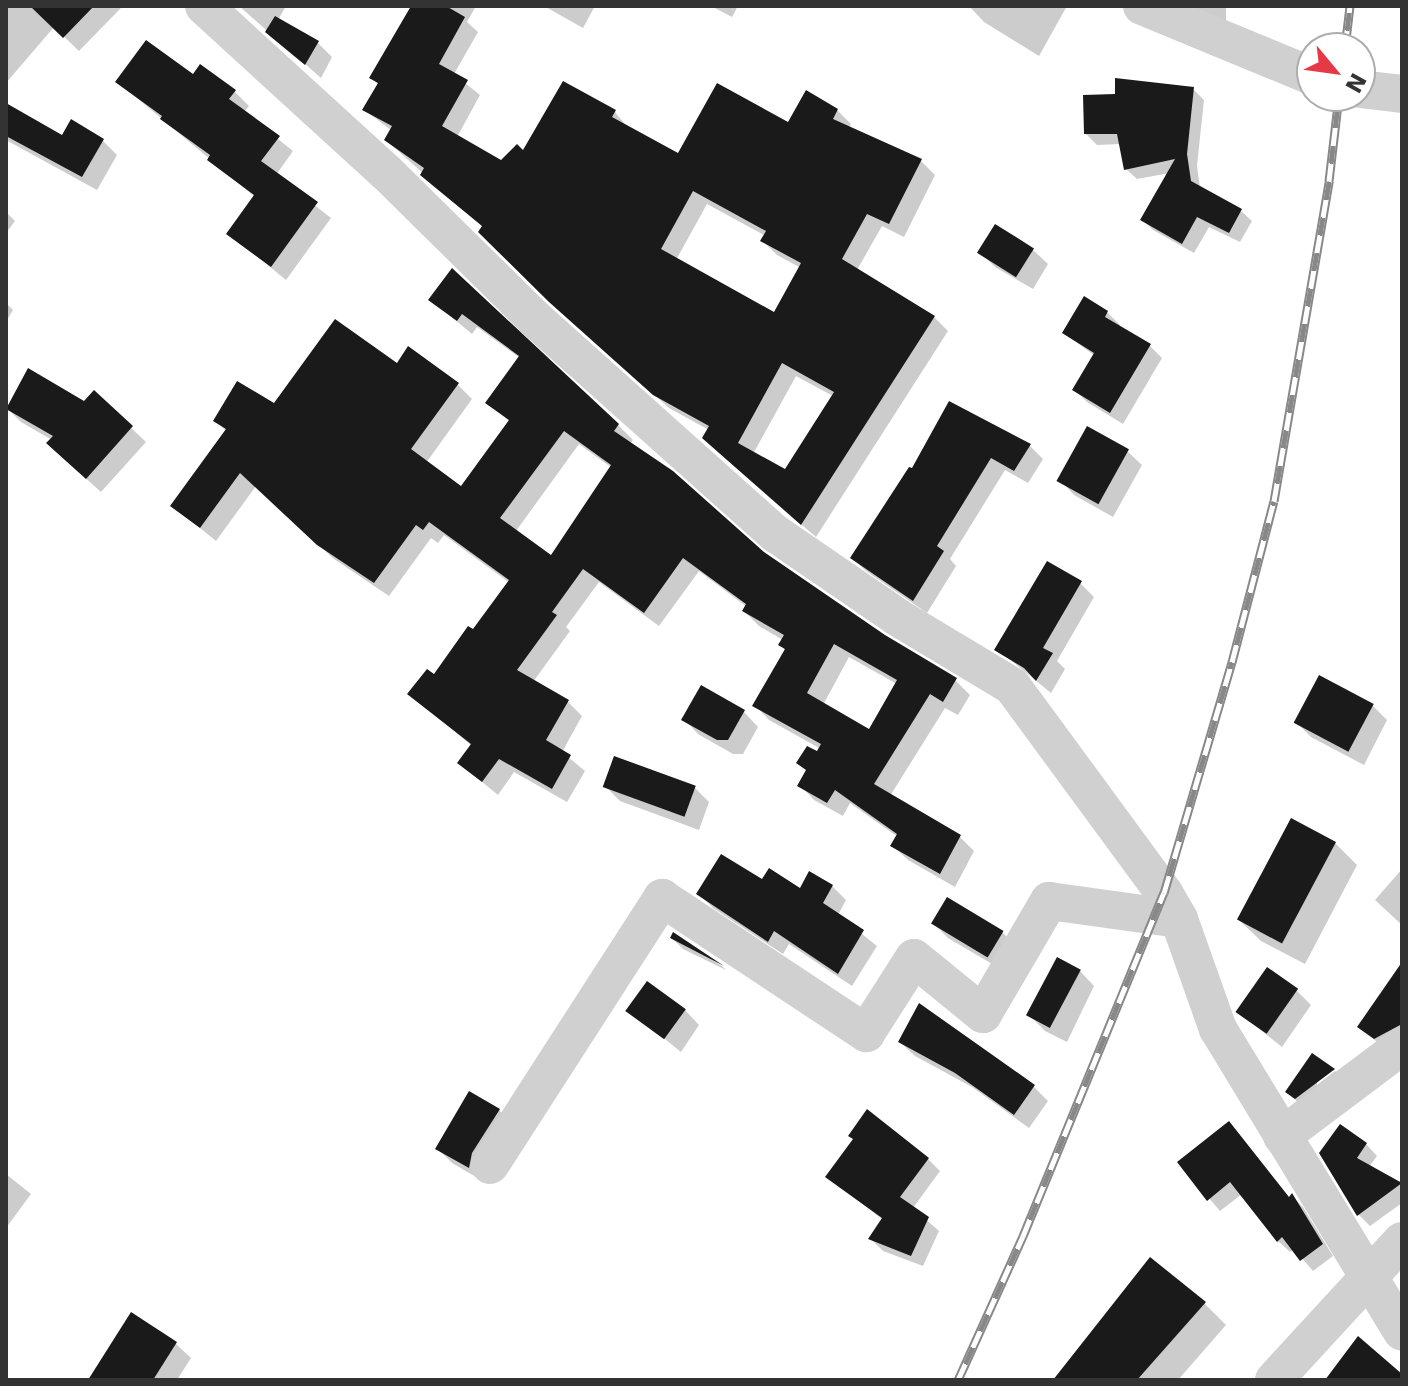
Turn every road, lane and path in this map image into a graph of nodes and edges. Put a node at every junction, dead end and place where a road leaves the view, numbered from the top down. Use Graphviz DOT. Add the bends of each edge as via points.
graph roads {
  1 [pos="204,6"];
  2 [pos="1142,6"];
  3 [pos="1296,69"];
  4 [pos="1376,91"];
  5 [pos="1402,94"];
  6 [pos="1179,919"];
  7 [pos="1402,1046"];
  8 [pos="1282,1136"];
  9 [pos="490,1165"];
  10 [pos="1402,1241"];
  11 [pos="1367,1280"];
  12 [pos="1402,1332"];
  13 [pos="1274,1380"];
  1 -- 6 [label="street" via="386,172 534,318 776,534 897,617 1012,686"];
  2 -- 3 [label="street"];
  4 -- 5 [label="street"];
  6 -- 8 [label="street" via="1218,1029"];
  6 -- 9 [label="street" via="1049,901 983,1014 914,958 866,1033 662,898"];
  7 -- 8 [label="street"];
  8 -- 11 [label="street"];
  10 -- 11 [label="street"];
  11 -- 12 [label="street"];
  11 -- 13 [label="street"];
}
